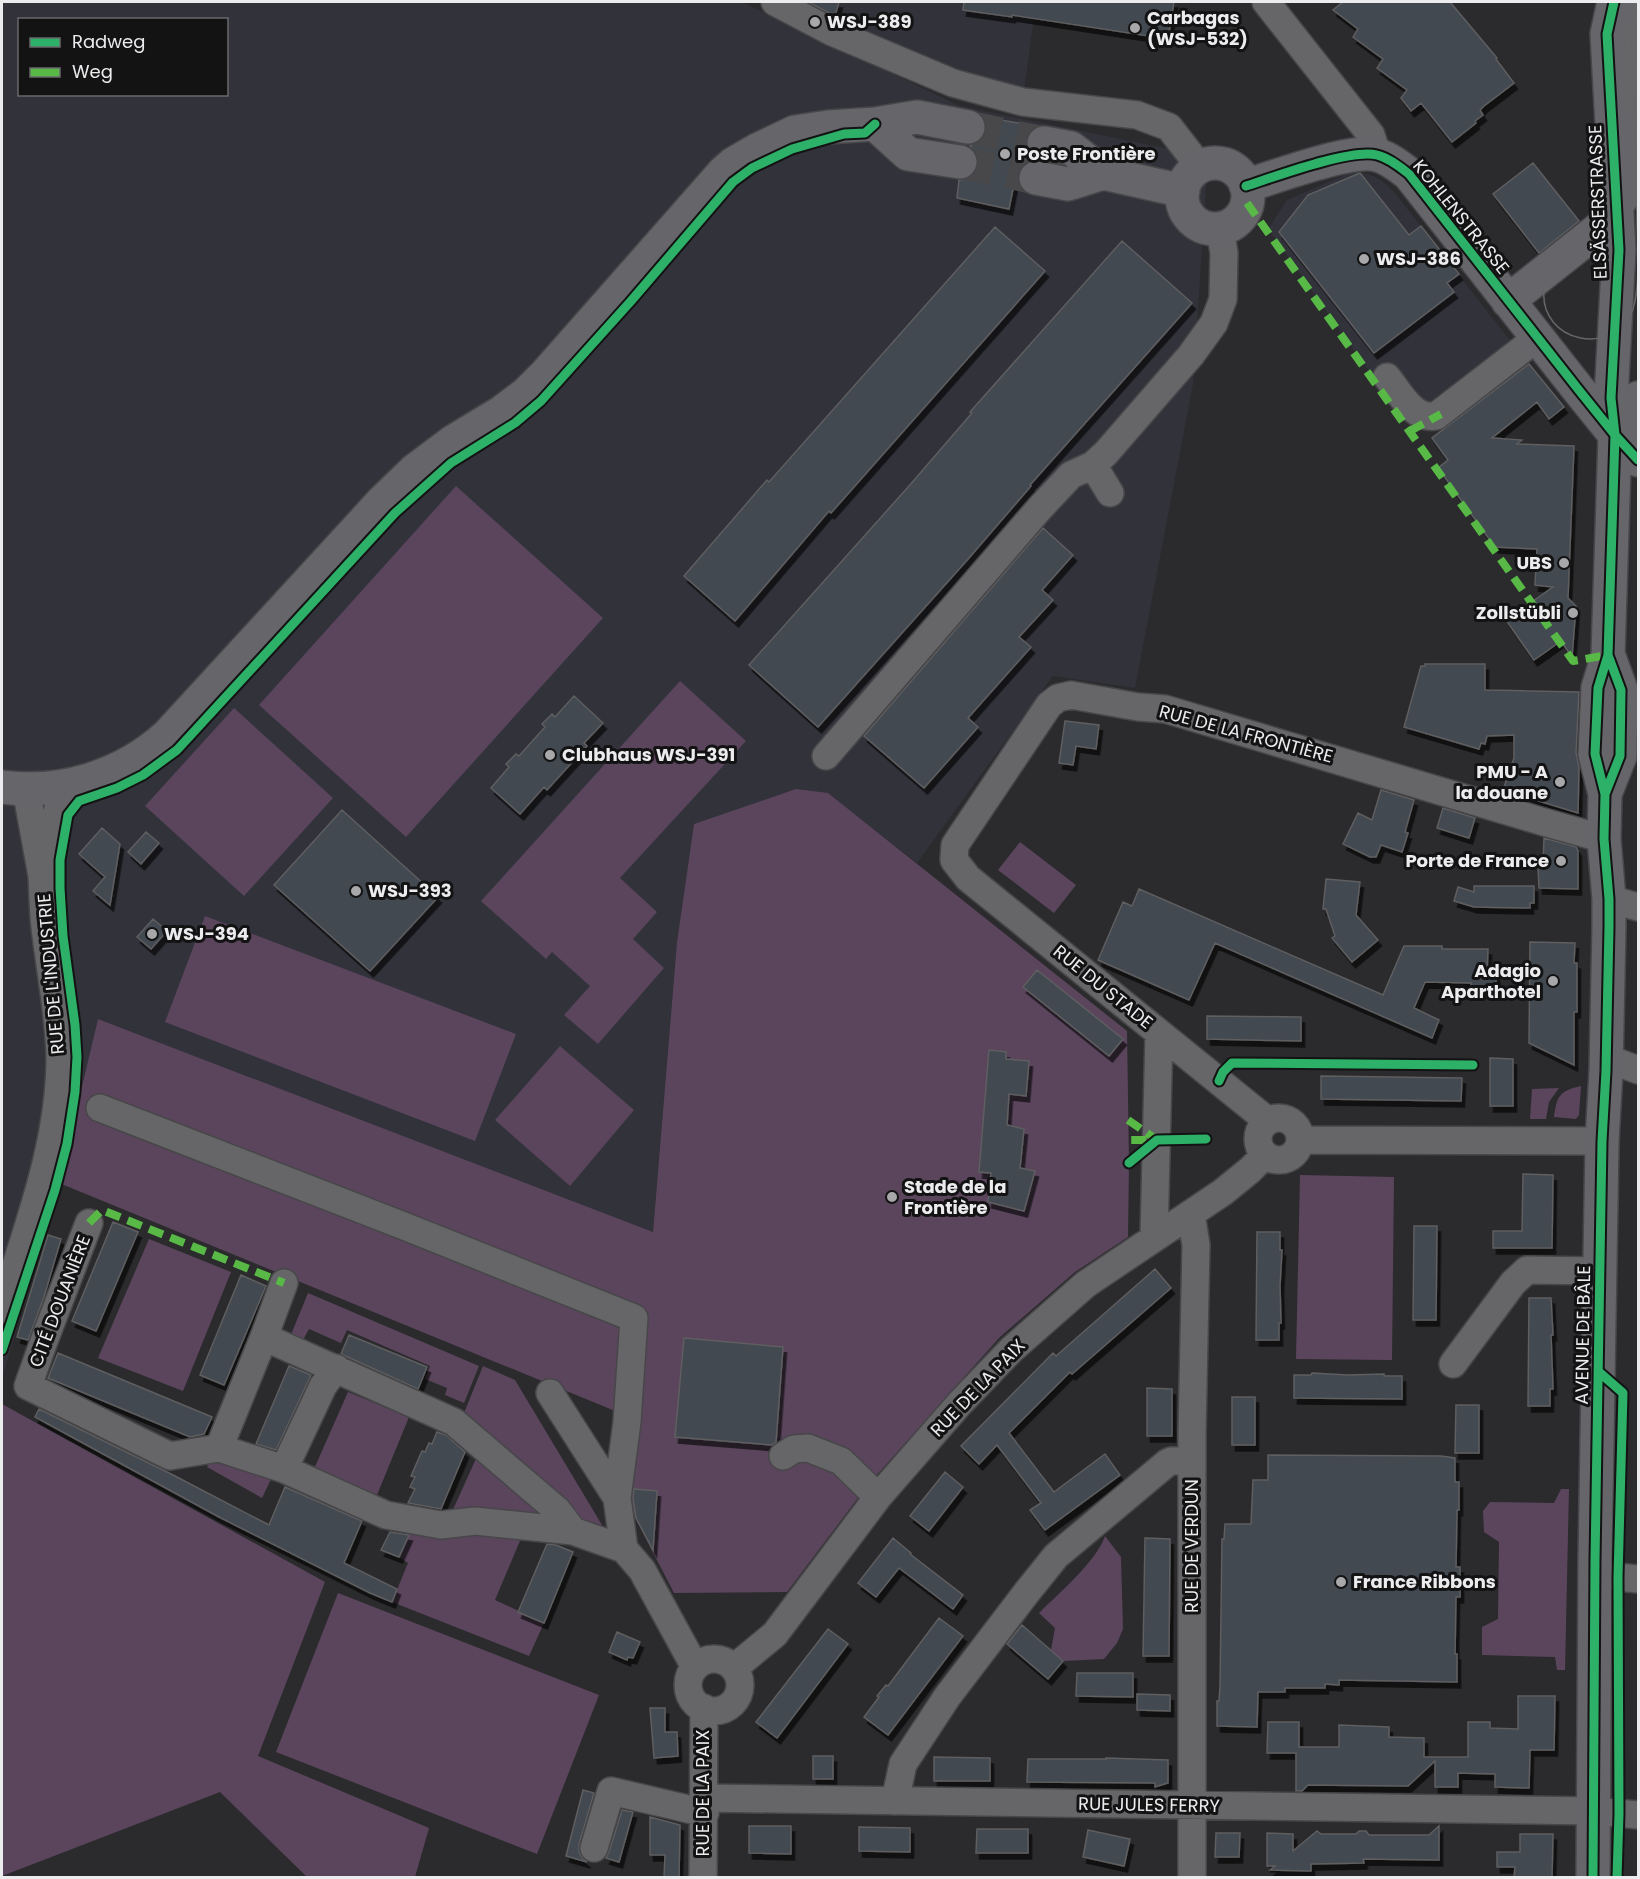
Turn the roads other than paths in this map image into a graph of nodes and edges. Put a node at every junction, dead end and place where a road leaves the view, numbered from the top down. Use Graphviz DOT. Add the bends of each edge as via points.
graph roads {
  1 [pos="775,2"];
  2 [pos="1266,2"];
  3 [pos="1614,2"];
  4 [pos="1627,2"];
  5 [pos="875,124"];
  6 [pos="968,127"];
  7 [pos="1044,143"];
  8 [pos="1377,154"];
  9 [pos="960,162"];
  10 [pos="1103,173"];
  11 [pos="1036,178"];
  12 [pos="1192,179"];
  13 [pos="1246,186"];
  14 [pos="1616,209"];
  15 [pos="1220,229"];
  16 [pos="1508,301"];
  17 [pos="1537,338"];
  18 [pos="1387,377"];
  19 [pos="1638,398"];
  20 [pos="1615,435"];
  21 [pos="1638,460"];
  22 [pos="1093,465"];
  23 [pos="1110,493"];
  24 [pos="1638,512"];
  25 [pos="1612,538"];
  26 [pos="1608,655"];
  27 [pos="1598,697"];
  28 [pos="1620,723"];
  29 [pos="826,756"];
  30 [pos="63,787"];
  31 [pos="14,788"];
  32 [pos="1605,794"];
  33 [pos="1604,839"];
  34 [pos="955,845"];
  35 [pos="42,876"];
  36 [pos="1623,903"];
  37 [pos="1159,1033"];
  38 [pos="1606,1058"];
  39 [pos="1638,1070"];
  40 [pos="100,1108"];
  41 [pos="1268,1121"];
  42 [pos="1300,1140"];
  43 [pos="1602,1141"];
  44 [pos="1265,1155"];
  45 [pos="1191,1214"];
  46 [pos="90,1223"];
  47 [pos="1154,1237"];
  48 [pos="1600,1271"];
  49 [pos="284,1283"];
  50 [pos="6,1287"];
  51 [pos="2,1309"];
  52 [pos="264,1336"];
  53 [pos="1453,1364"];
  54 [pos="336,1368"];
  55 [pos="550,1393"];
  56 [pos="219,1448"];
  57 [pos="783,1456"];
  58 [pos="1192,1460"];
  59 [pos="284,1469"];
  60 [pos="878,1497"];
  61 [pos="617,1498"];
  62 [pos="573,1531"];
  63 [pos="624,1549"];
  64 [pos="1595,1575"];
  65 [pos="1638,1579"];
  66 [pos="695,1667"];
  67 [pos="734,1668"];
  68 [pos="704,1708"];
  69 [pos="895,1801"];
  70 [pos="704,1805"];
  71 [pos="1193,1805"];
  72 [pos="1594,1811"];
  73 [pos="1638,1815"];
  74 [pos="594,1848"];
  75 [pos="704,1878"];
  76 [pos="1192,1878"];
  77 [pos="1593,1878"];
  1 -- 12 [label="street" via="832,32 953,83 1023,102 1137,115 1169,127"];
  2 -- 8 [label="street" via="1371,135"];
  3 -- 14 [label="main road, ELSÄSSERSTRASSE" via="1607,34"];
  4 -- 14 [label="street" via="1632,177 1626,197"];
  5 -- 6 [label="main road" via="916,117"];
  5 -- 9 [label="main road" via="909,154"];
  5 -- 30 [label="main road" via="795,132 733,164 546,374 502,412 414,471 168,735 132,762"];
  7 -- 10 [label="main road" via="1071,147"];
  8 -- 13 [label="main road" via="1329,160"];
  8 -- 16 [label="main road, KOHLENSTRASSE" via="1409,174"];
  10 -- 11 [label="main road" via="1068,184"];
  10 -- 12 [label="main road"];
  12 -- 13 [label="main road" via="1219,164 1228,166"];
  12 -- 15 [label="main road" via="1183,200 1189,216 1203,226"];
  13 -- 15 [label="main road" via="1245,211 1235,223"];
  14 -- 16 [label="main road, ELSÄSSERSTRASSE" via="1598,230"];
  14 -- 20 [label="main road, ELSÄSSERSTRASSE" via="1619,250 1611,398"];
  15 -- 22 [label="street" via="1223,298 1214,323 1191,355"];
  16 -- 17 [label="main road, KOHLENSTRASSE"];
  17 -- 18 [label="street" via="1436,416 1425,417 1413,410"];
  17 -- 20 [label="main road, KOHLENSTRASSE"];
  19 -- 20 [label="main road" via="1628,420"];
  20 -- 21 [label="main road, KOHLENSTRASSE"];
  20 -- 25 [label="main road, ELSÄSSERSTRASSE"];
  22 -- 23 [label="street"];
  22 -- 29 [label="street" via="1071,475"];
  24 -- 25 [label="main road"];
  25 -- 26 [label="main road, ELSÄSSERSTRASSE"];
  26 -- 27 [label="main road, ELSÄSSERSTRASSE"];
  26 -- 28 [label="main road, ELSÄSSERSTRASSE" via="1621,690"];
  27 -- 32 [label="main road, AVENUE DE BÂLE" via="1595,754"];
  28 -- 32 [label="main road, AVENUE DE BÂLE" via="1620,756"];
  30 -- 31 [label="main road"];
  30 -- 35 [label="street, RUE DE L'INDUSTRIE"];
  31 -- 35 [label="street, RUE DE L'INDUSTRIE"];
  32 -- 33 [label="main road, AVENUE DE BÂLE"];
  33 -- 34 [label="street, RUE DE LA FRONTIÈRE" via="1165,709 1071,695 1049,705"];
  33 -- 36 [label="main road, AVENUE DE BÂLE"];
  34 -- 37 [label="street, RUE DU STADE" via="954,860 968,878"];
  35 -- 50 [label="street, RUE DE L'INDUSTRIE" via="60,1058 57,1100 44,1174"];
  36 -- 38 [label="main road, AVENUE DE BÂLE"];
  37 -- 41 [label="street, RUE DU STADE"];
  37 -- 47 [label="street"];
  38 -- 39 [label="street"];
  38 -- 43 [label="main road, AVENUE DE BÂLE"];
  40 -- 61 [label="street" via="634,1318"];
  41 -- 42 [label="street" via="1277,1117 1287,1119 1299,1132"];
  41 -- 44 [label="street" via="1258,1140"];
  42 -- 43 [label="street"];
  42 -- 44 [label="street" via="1295,1153 1287,1158 1277,1160"];
  43 -- 48 [label="main road, AVENUE DE BÂLE"];
  44 -- 45 [label="street, RUE DE LA PAIX"];
  45 -- 47 [label="street, RUE DE LA PAIX"];
  45 -- 58 [label="street, RUE DE VERDUN" via="1196,1245"];
  46 -- 56 [label="street, CITÉ DOUANIÈRE" via="28,1386 170,1456"];
  47 -- 60 [label="street, RUE DE LA PAIX" via="1086,1284 1011,1350"];
  48 -- 53 [label="street" via="1527,1270"];
  48 -- 64 [label="main road, AVENUE DE BÂLE"];
  49 -- 52 [label="street"];
  50 -- 51 [label="street, RUE DE L'INDUSTRIE"];
  52 -- 54 [label="street"];
  52 -- 56 [label="street"];
  54 -- 59 [label="street" via="323,1386"];
  54 -- 62 [label="street" via="454,1422 557,1510"];
  55 -- 61 [label="street"];
  56 -- 59 [label="street, CITÉ DOUANIÈRE"];
  57 -- 60 [label="street" via="794,1449 808,1448 841,1461"];
  58 -- 69 [label="street" via="1167,1463 1056,1556 943,1703 903,1764"];
  58 -- 71 [label="street, RUE DE VERDUN"];
  59 -- 62 [label="street, CITÉ DOUANIÈRE" via="386,1515 441,1525 475,1521"];
  60 -- 67 [label="street, RUE DE LA PAIX" via="775,1634"];
  61 -- 63 [label="street"];
  62 -- 63 [label="street, CITÉ DOUANIÈRE"];
  63 -- 66 [label="street" via="642,1570"];
  64 -- 65 [label="street"];
  64 -- 72 [label="main road, AVENUE DE BÂLE"];
  66 -- 67 [label="street" via="719,1659"];
  66 -- 68 [label="street" via="689,1690"];
  67 -- 68 [label="street" via="740,1684 735,1700 721,1710"];
  68 -- 70 [label="street, RUE DE LA PAIX"];
  69 -- 70 [label="street, RUE JULES FERRY"];
  69 -- 71 [label="street, RUE JULES FERRY"];
  70 -- 74 [label="street, RUE JULES FERRY" via="611,1791"];
  70 -- 75 [label="street, RUE DE LA PAIX"];
  71 -- 72 [label="street, RUE JULES FERRY"];
  71 -- 76 [label="street, RUE DE VERDUN"];
  72 -- 73 [label="street, RUE JULES FERRY"];
  72 -- 77 [label="main road, AVENUE DE BÂLE"];
}
